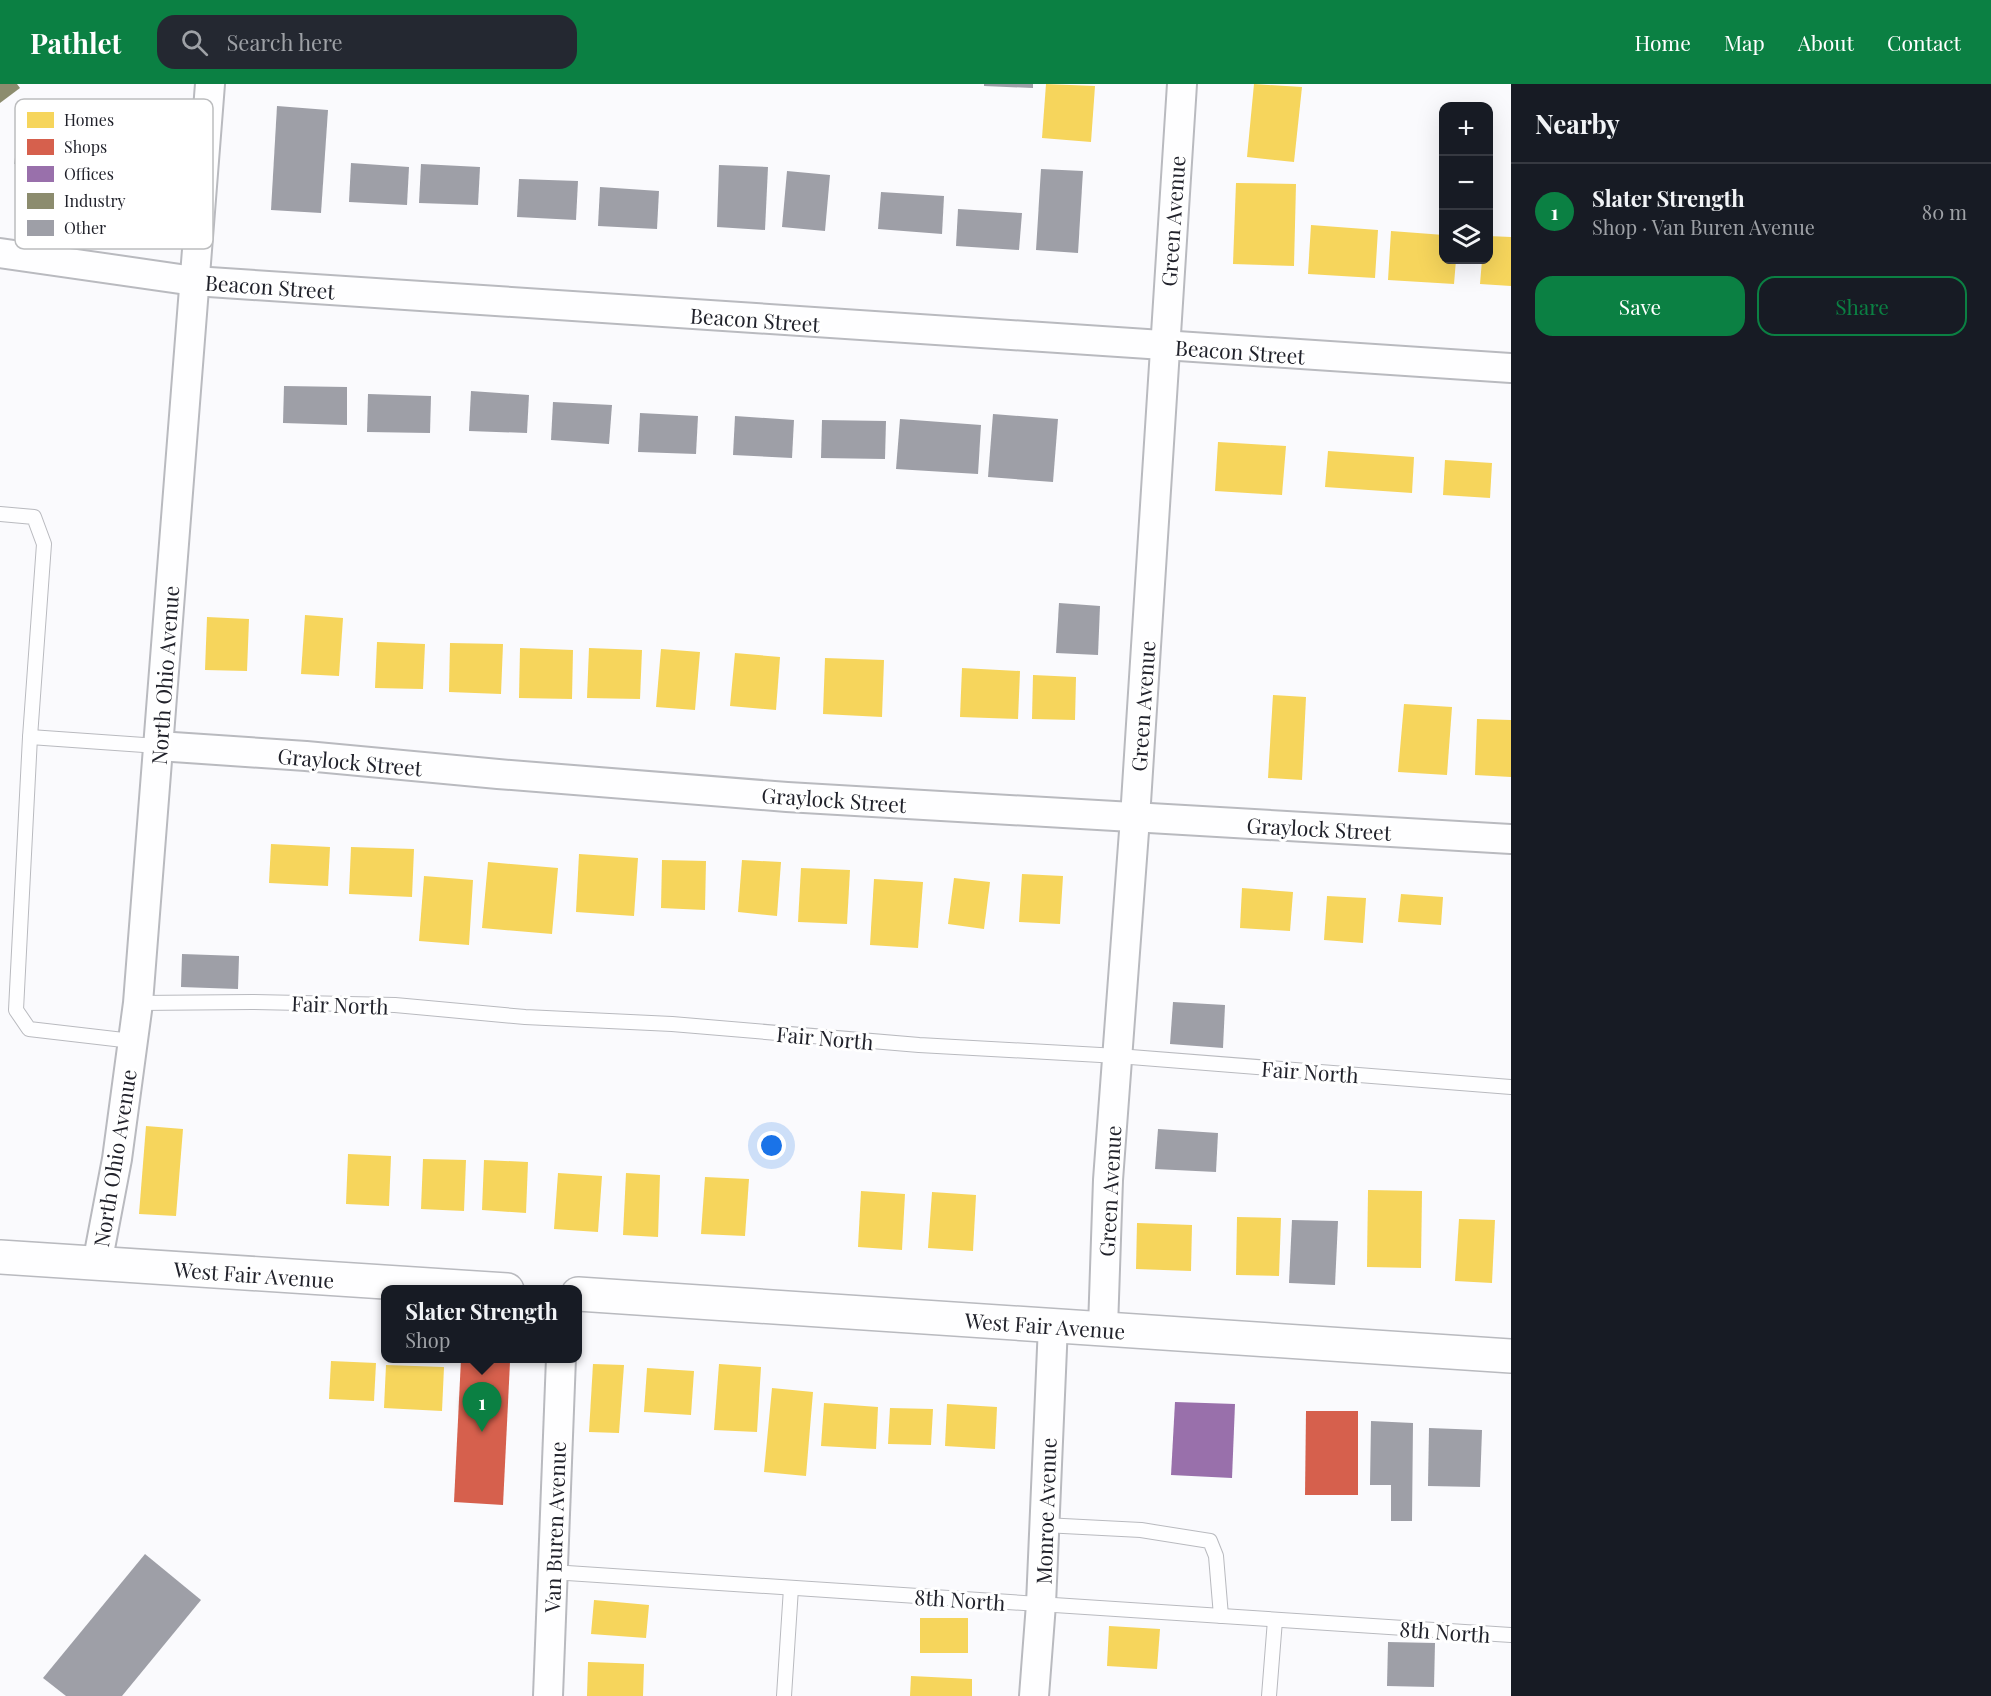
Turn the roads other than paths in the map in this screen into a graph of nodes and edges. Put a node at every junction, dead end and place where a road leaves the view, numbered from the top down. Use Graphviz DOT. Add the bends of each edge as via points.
graph roads {
  1 [pos="210,84"];
  2 [pos="1182,84"];
  3 [pos="209,99"];
  4 [pos="197,249"];
  5 [pos="0,253"];
  6 [pos="194,281"];
  7 [pos="1164,346"];
  8 [pos="1511,368"];
  9 [pos="0,514"];
  10 [pos="30,737"];
  11 [pos="158,746"];
  12 [pos="1135,818"];
  13 [pos="1511,839"];
  14 [pos="138,1003"];
  15 [pos="132,1041"];
  16 [pos="1118,1056"];
  17 [pos="1511,1087"];
  18 [pos="0,1257"];
  19 [pos="97,1264"];
  20 [pos="428,1285"];
  21 [pos="582,1294"];
  22 [pos="1053,1325"];
  23 [pos="1103,1328"];
  24 [pos="1511,1356"];
  25 [pos="561,1363"];
  26 [pos="1044,1525"];
  27 [pos="552,1572"];
  28 [pos="791,1588"];
  29 [pos="1041,1604"];
  30 [pos="1221,1616"];
  31 [pos="1275,1620"];
  32 [pos="1511,1635"];
  33 [pos="548,1696"];
  34 [pos="784,1696"];
  35 [pos="1034,1696"];
  36 [pos="1269,1696"];
  1 -- 3 [label="street, North Ohio Avenue"];
  2 -- 7 [label="street, Green Avenue"];
  4 -- 6 [label="street, North Ohio Avenue"];
  5 -- 6 [label="street, Beacon Street"];
  6 -- 7 [label="street, Beacon Street"];
  6 -- 11 [label="street, North Ohio Avenue"];
  7 -- 8 [label="street, Beacon Street"];
  7 -- 12 [label="street, Green Avenue"];
  9 -- 10 [label="lane" via="34,517 44,544"];
  10 -- 11 [label="lane"];
  10 -- 15 [label="lane" via="16,1010 29,1029"];
  11 -- 12 [label="street, Graylock Street" via="788,796"];
  11 -- 14 [label="street, North Ohio Avenue"];
  12 -- 13 [label="street, Graylock Street"];
  12 -- 16 [label="street, Green Avenue"];
  14 -- 15 [label="street, North Ohio Avenue"];
  14 -- 16 [label="lane, Fair North" via="395,1005 919,1045"];
  15 -- 19 [label="street, North Ohio Avenue" via="117,1159"];
  16 -- 17 [label="lane, Fair North"];
  16 -- 23 [label="street, Green Avenue" via="1108,1180"];
  18 -- 19 [label="street, West Fair Avenue"];
  19 -- 20 [label="street, West Fair Avenue"];
  21 -- 22 [label="street, West Fair Avenue"];
  22 -- 23 [label="street, West Fair Avenue"];
  22 -- 26 [label="street, Monroe Avenue"];
  23 -- 24 [label="street, West Fair Avenue"];
  25 -- 27 [label="street, Van Buren Avenue"];
  26 -- 29 [label="street, Monroe Avenue"];
  26 -- 30 [label="lane" via="1141,1530 1210,1541 1216,1556"];
  27 -- 28 [label="lane, 8th North"];
  27 -- 33 [label="street, Van Buren Avenue"];
  28 -- 29 [label="lane, 8th North"];
  28 -- 34 [label="lane"];
  29 -- 30 [label="lane, 8th North"];
  29 -- 35 [label="street, Monroe Avenue"];
  30 -- 31 [label="lane, 8th North"];
  31 -- 32 [label="lane, 8th North"];
  31 -- 36 [label="lane"];
}
